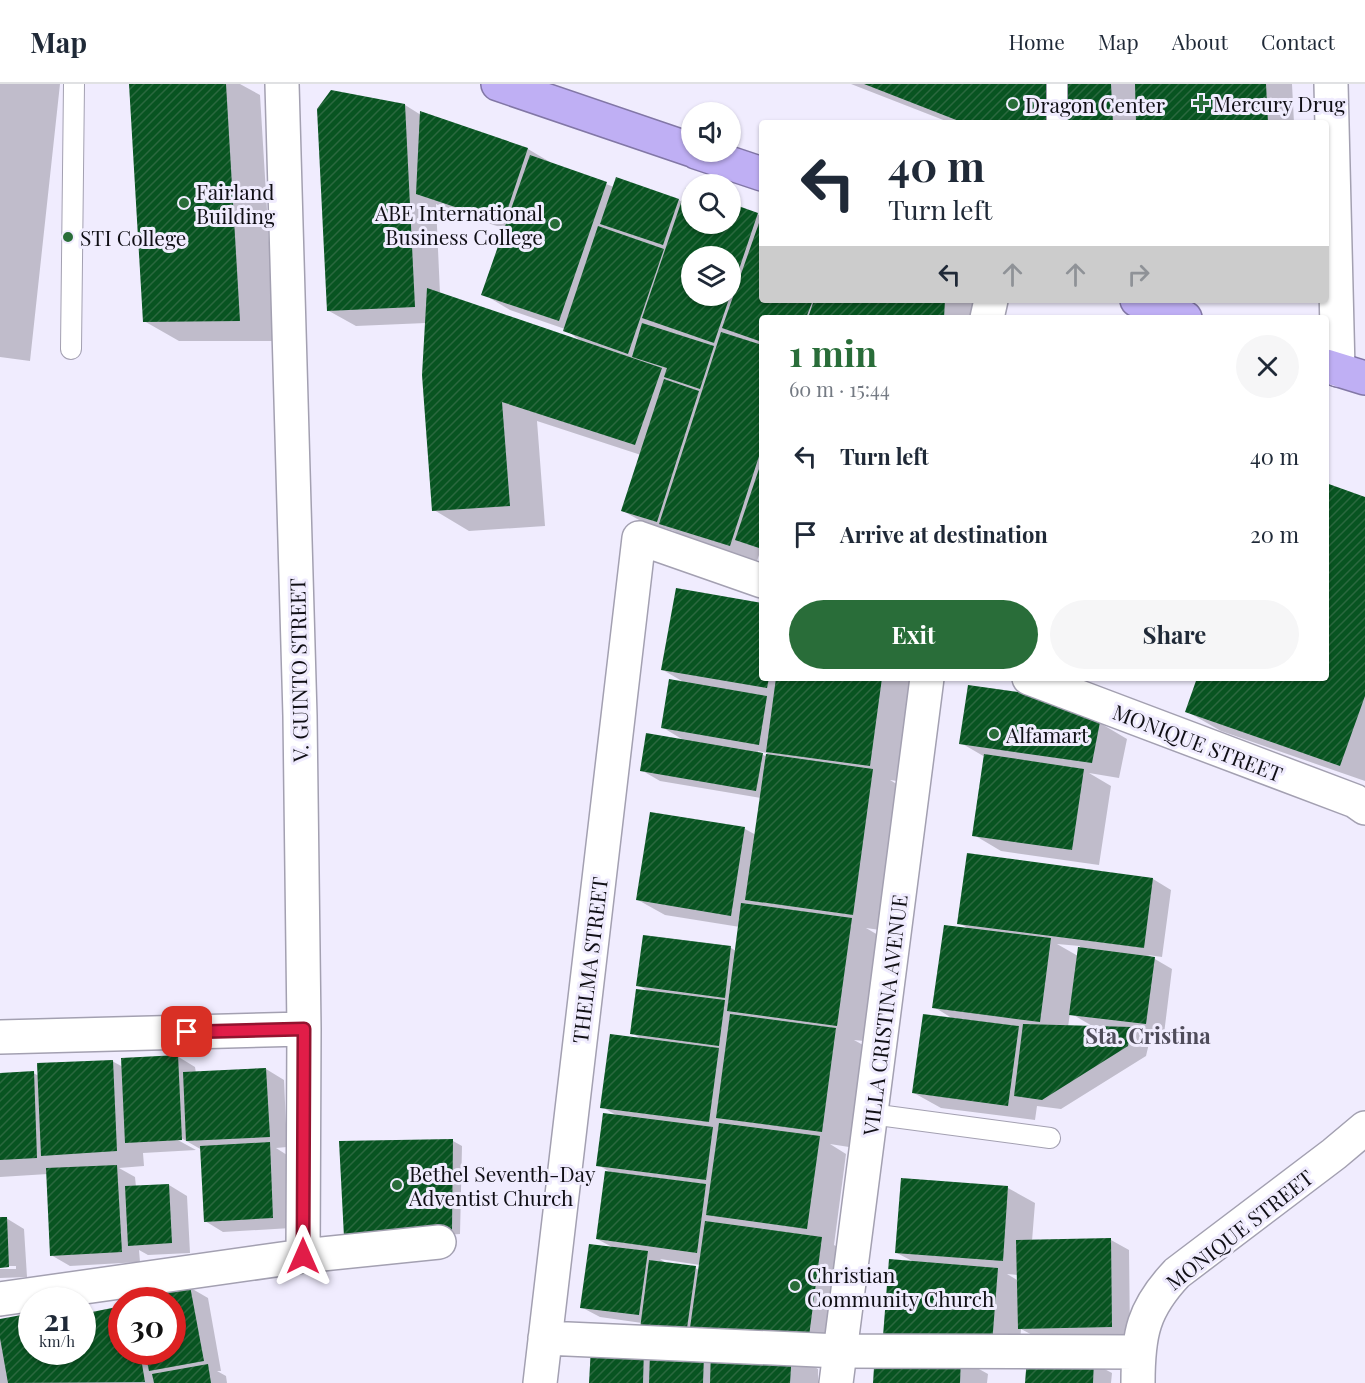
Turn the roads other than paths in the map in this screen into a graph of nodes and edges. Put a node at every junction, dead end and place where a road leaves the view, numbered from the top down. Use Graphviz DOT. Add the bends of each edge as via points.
graph roads {
  1 [pos="74,84"];
  2 [pos="282,84"];
  3 [pos="498,84"];
  4 [pos="1057,84"];
  5 [pos="1331,84"];
  6 [pos="1057,120"];
  7 [pos="681,147"];
  8 [pos="727,162"];
  9 [pos="759,173"];
  10 [pos="1145,303"];
  11 [pos="1177,315"];
  12 [pos="71,349"];
  13 [pos="1343,372"];
  14 [pos="759,580"];
  15 [pos="927,681"];
  16 [pos="1037,681"];
  17 [pos="1365,808"];
  18 [pos="304,1029"];
  19 [pos="0,1037"];
  20 [pos="871,1114"];
  21 [pos="1365,1129"];
  22 [pos="1050,1138"];
  23 [pos="439,1242"];
  24 [pos="303,1256"];
  25 [pos="0,1299"];
  26 [pos="545,1338"];
  27 [pos="838,1367"];
  28 [pos="1138,1367"];
  29 [pos="540,1383"];
  1 -- 12 [label="lane"];
  2 -- 18 [label="street, V. GUINTO STREET" via="300,716"];
  3 -- 7 [label="highway"];
  4 -- 6 [label="lane"];
  5 -- 13 [label="street"];
  8 -- 9 [label="highway"];
  10 -- 11 [label="highway"];
  14 -- 26 [label="street, THELMA STREET" via="639,538"];
  15 -- 20 [label="street, VILLA CRISTINA AVENUE"];
  16 -- 17 [label="street, MONIQUE STREET"];
  18 -- 19 [label="street"];
  18 -- 24 [label="street, V. GUINTO STREET"];
  20 -- 22 [label="lane"];
  20 -- 27 [label="street, VILLA CRISTINA AVENUE"];
  21 -- 28 [label="street, MONIQUE STREET" via="1177,1273 1148,1310"];
  23 -- 24 [label="street"];
  24 -- 25 [label="street"];
  26 -- 27 [label="street"];
  26 -- 29 [label="street, THELMA STREET"];
  27 -- 28 [label="street"];
}
